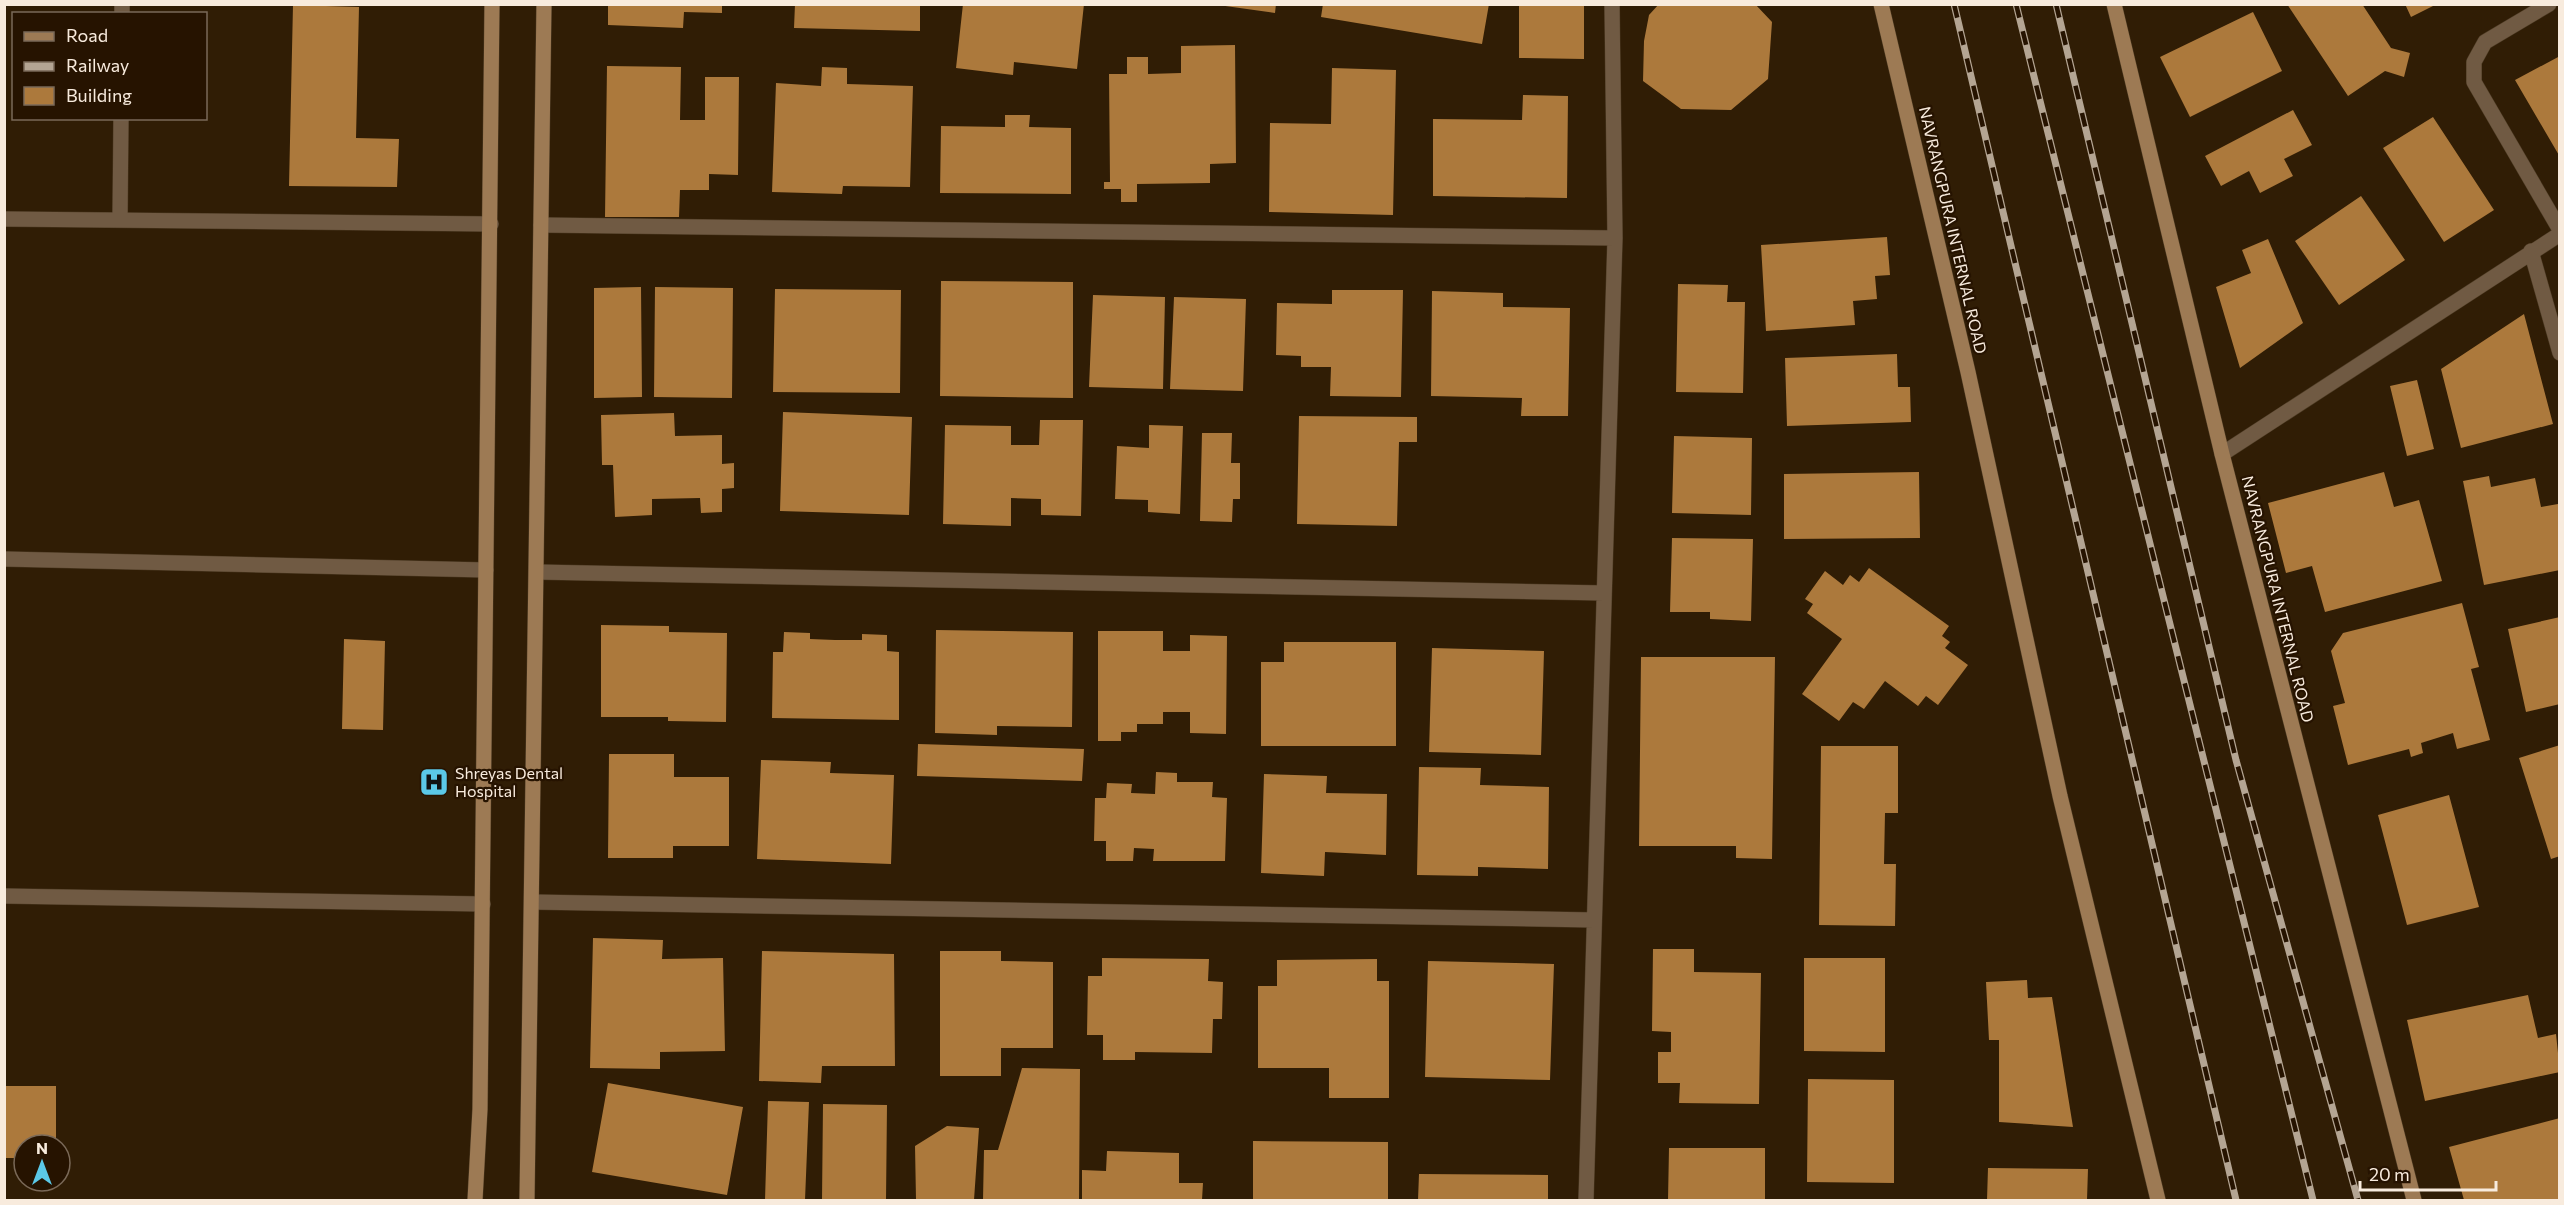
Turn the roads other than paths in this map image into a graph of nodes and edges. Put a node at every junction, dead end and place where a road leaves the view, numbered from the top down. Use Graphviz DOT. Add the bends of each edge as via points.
graph roads {
  1 [pos="492,4"];
  2 [pos="544,4"];
  3 [pos="1612,4"];
  4 [pos="1881,4"];
  5 [pos="2114,4"];
  6 [pos="2549,4"];
  7 [pos="121,120"];
  8 [pos="4,219"];
  9 [pos="120,219"];
  10 [pos="491,224"];
  11 [pos="542,225"];
  12 [pos="2559,232"];
  13 [pos="1615,238"];
  14 [pos="2531,251"];
  15 [pos="2559,353"];
  16 [pos="2222,454"];
  17 [pos="4,559"];
  18 [pos="486,570"];
  19 [pos="537,572"];
  20 [pos="1604,593"];
  21 [pos="4,896"];
  22 [pos="532,902"];
  23 [pos="483,903"];
  24 [pos="1594,920"];
  25 [pos="475,1200"];
  26 [pos="527,1200"];
  27 [pos="1586,1200"];
  28 [pos="2158,1200"];
  29 [pos="2414,1200"];
  1 -- 10 [label="street"];
  2 -- 11 [label="street"];
  3 -- 13 [label="street"];
  4 -- 28 [label="street, NAVRANGPURA INTERNAL ROAD" via="1968,372 2060,796"];
  5 -- 16 [label="street, NAVRANGPURA INTERNAL ROAD"];
  6 -- 12 [label="street" via="2485,42 2474,62 2474,82"];
  7 -- 9 [label="street"];
  8 -- 9 [label="street"];
  9 -- 10 [label="street"];
  10 -- 18 [label="street"];
  11 -- 13 [label="street"];
  11 -- 19 [label="street"];
  12 -- 14 [label="street"];
  13 -- 20 [label="street"];
  14 -- 15 [label="street"];
  14 -- 16 [label="street"];
  16 -- 29 [label="street, NAVRANGPURA INTERNAL ROAD"];
  17 -- 18 [label="street"];
  18 -- 23 [label="street"];
  19 -- 20 [label="street"];
  19 -- 22 [label="street"];
  20 -- 24 [label="street"];
  21 -- 23 [label="street"];
  22 -- 24 [label="street"];
  22 -- 26 [label="street"];
  23 -- 25 [label="street"];
  24 -- 27 [label="street"];
}
